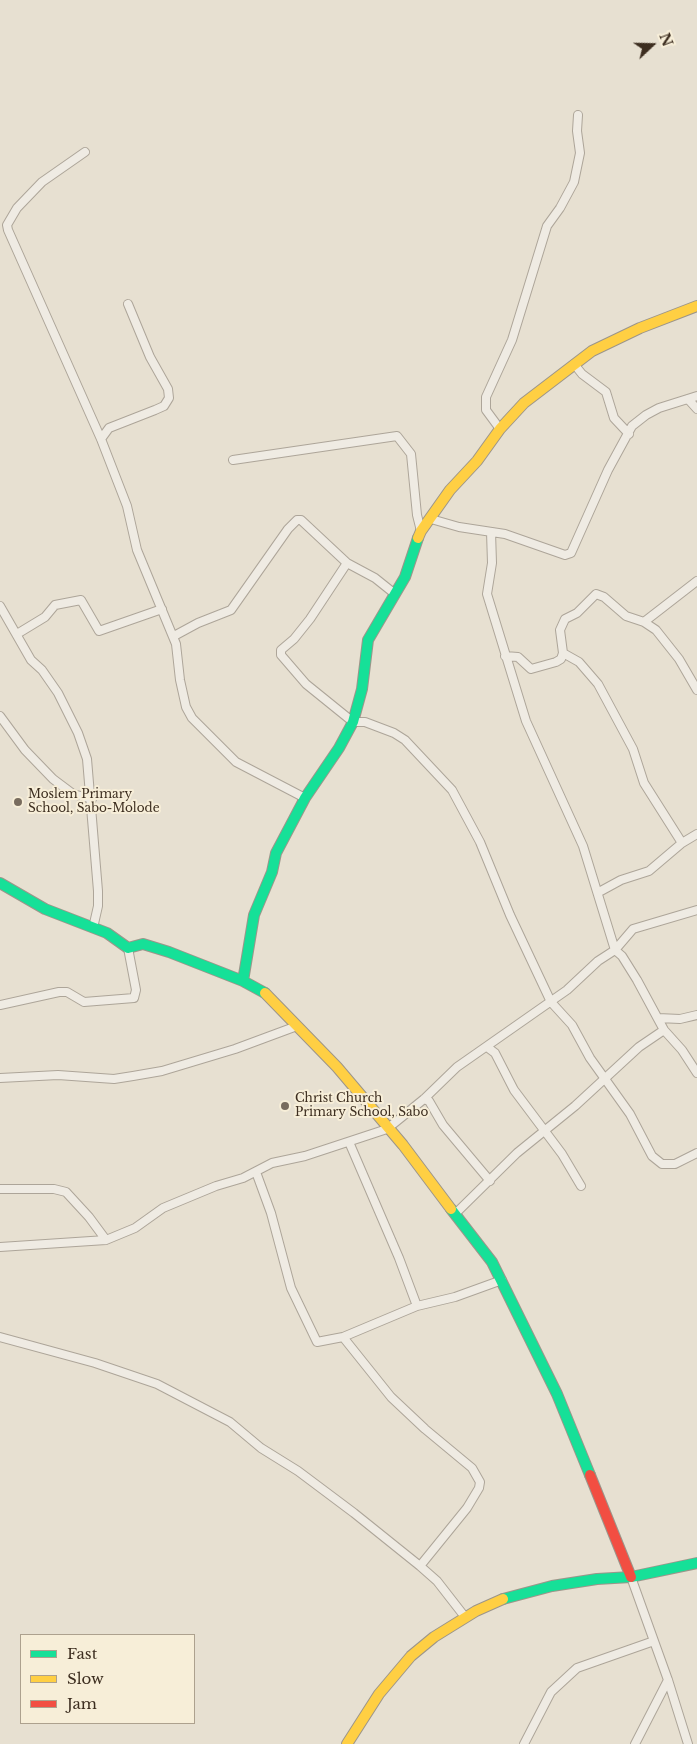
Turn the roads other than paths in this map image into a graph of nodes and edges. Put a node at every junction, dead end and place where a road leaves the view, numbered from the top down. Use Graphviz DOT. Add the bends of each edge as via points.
graph roads {
  1 [pos="578,116"];
  2 [pos="85,152"];
  3 [pos="128,304"];
  4 [pos="697,306"];
  5 [pos="574,364"];
  6 [pos="697,396"];
  7 [pos="688,399"];
  8 [pos="697,409"];
  9 [pos="500,429"];
  10 [pos="629,434"];
  11 [pos="101,439"];
  12 [pos="233,460"];
  13 [pos="431,519"];
  14 [pos="421,532"];
  15 [pos="491,532"];
  16 [pos="346,563"];
  17 [pos="697,581"];
  18 [pos="395,594"];
  19 [pos="0,606"];
  20 [pos="162,609"];
  21 [pos="644,622"];
  22 [pos="16,634"];
  23 [pos="174,636"];
  24 [pos="563,653"];
  25 [pos="505,656"];
  26 [pos="697,687"];
  27 [pos="0,716"];
  28 [pos="353,722"];
  29 [pos="92,798"];
  30 [pos="305,798"];
  31 [pos="697,834"];
  32 [pos="682,843"];
  33 [pos="0,883"];
  34 [pos="599,892"];
  35 [pos="697,910"];
  36 [pos="93,928"];
  37 [pos="128,948"];
  38 [pos="615,950"];
  39 [pos="243,980"];
  40 [pos="551,1002"];
  41 [pos="0,1004"];
  42 [pos="697,1015"];
  43 [pos="658,1018"];
  44 [pos="297,1026"];
  45 [pos="664,1030"];
  46 [pos="487,1047"];
  47 [pos="697,1073"];
  48 [pos="0,1078"];
  49 [pos="604,1079"];
  50 [pos="424,1099"];
  51 [pos="387,1128"];
  52 [pos="544,1130"];
  53 [pos="349,1142"];
  54 [pos="697,1154"];
  55 [pos="256,1172"];
  56 [pos="490,1181"];
  57 [pos="581,1186"];
  58 [pos="0,1189"];
  59 [pos="455,1214"];
  60 [pos="106,1240"];
  61 [pos="0,1247"];
  62 [pos="502,1280"];
  63 [pos="417,1306"];
  64 [pos="0,1337"];
  65 [pos="343,1337"];
  66 [pos="697,1563"];
  67 [pos="420,1566"];
  68 [pos="631,1577"];
  69 [pos="465,1617"];
  70 [pos="654,1641"];
  71 [pos="668,1680"];
  72 [pos="347,1744"];
  73 [pos="524,1744"];
  74 [pos="635,1744"];
  75 [pos="688,1744"];
  1 -- 9 [label="street" via="580,153 574,182 547,226 512,340 486,397 486,410"];
  2 -- 11 [label="street" via="52,173 29,195 9,221 8,230"];
  3 -- 11 [label="street" via="150,357 168,389 169,398 164,406 109,428"];
  4 -- 5 [label="street" via="634,330"];
  5 -- 9 [label="street" via="524,403"];
  5 -- 10 [label="street" via="606,392 614,418"];
  6 -- 7 [label="street"];
  7 -- 8 [label="street"];
  7 -- 10 [label="street" via="646,415 632,426"];
  9 -- 13 [label="street" via="450,490"];
  10 -- 15 [label="street" via="616,452 571,553 565,555"];
  11 -- 20 [label="street" via="131,517 137,550"];
  12 -- 14 [label="street" via="397,436 411,454"];
  13 -- 14 [label="street"];
  13 -- 15 [label="street"];
  14 -- 18 [label="street" via="412,561"];
  15 -- 25 [label="street" via="492,563 487,594"];
  16 -- 18 [label="street" via="375,578"];
  16 -- 23 [label="street" via="306,524 297,520 288,528 231,610"];
  16 -- 28 [label="street" via="310,619 280,653 306,684"];
  17 -- 21 [label="street"];
  18 -- 28 [label="street" via="368,640 362,689"];
  19 -- 22 [label="street"];
  20 -- 22 [label="street" via="100,631 81,600 55,605 45,617"];
  20 -- 23 [label="street"];
  21 -- 24 [label="street" via="626,616 596,594 577,613 565,619 560,630"];
  21 -- 26 [label="street" via="656,630"];
  22 -- 29 [label="street" via="31,660 58,693 78,733 87,759"];
  23 -- 30 [label="street" via="182,697 192,718 236,762"];
  24 -- 25 [label="street" via="556,662 531,669 518,656"];
  24 -- 32 [label="street" via="578,662 598,684 633,749 644,784"];
  25 -- 34 [label="street" via="526,721 574,823"];
  27 -- 29 [label="street" via="25,750 53,779 73,794"];
  28 -- 30 [label="street"];
  28 -- 40 [label="street" via="365,722 405,740 452,790 480,842"];
  29 -- 36 [label="street" via="98,906"];
  30 -- 39 [label="street" via="276,853 272,872 254,915"];
  31 -- 32 [label="street"];
  32 -- 34 [label="street" via="649,871 620,880"];
  33 -- 36 [label="street" via="45,909"];
  34 -- 38 [label="street"];
  35 -- 38 [label="street" via="633,929"];
  36 -- 37 [label="street" via="107,932"];
  37 -- 39 [label="street" via="143,944"];
  37 -- 41 [label="street" via="136,990 134,998 84,1002 67,992 59,992"];
  38 -- 40 [label="street"];
  38 -- 43 [label="street" via="627,964"];
  39 -- 44 [label="street" via="266,993"];
  40 -- 46 [label="street"];
  40 -- 49 [label="street" via="572,1025"];
  42 -- 43 [label="street" via="680,1019"];
  43 -- 45 [label="street"];
  44 -- 48 [label="street" via="235,1049 133,1076 114,1079 58,1074"];
  44 -- 51 [label="street" via="337,1067"];
  45 -- 47 [label="street"];
  45 -- 49 [label="street" via="639,1047"];
  46 -- 50 [label="street" via="444,1078"];
  46 -- 52 [label="street" via="495,1053 514,1090"];
  49 -- 52 [label="street"];
  49 -- 54 [label="street" via="630,1114 652,1156 662,1164 675,1164"];
  50 -- 51 [label="street"];
  50 -- 56 [label="street" via="429,1101 448,1131"];
  51 -- 53 [label="street"];
  51 -- 59 [label="street"];
  52 -- 56 [label="street" via="516,1153"];
  52 -- 57 [label="street"];
  53 -- 55 [label="street" via="272,1163"];
  53 -- 63 [label="street"];
  55 -- 60 [label="street" via="163,1208 134,1228"];
  55 -- 65 [label="street" via="271,1213 290,1288 302,1315 317,1342"];
  56 -- 59 [label="street"];
  58 -- 60 [label="street" via="66,1192"];
  59 -- 62 [label="street"];
  60 -- 61 [label="street"];
  62 -- 63 [label="street" via="455,1297"];
  62 -- 68 [label="street" via="557,1394"];
  63 -- 65 [label="street"];
  64 -- 67 [label="street" via="144,1379 230,1422 261,1448 354,1512"];
  65 -- 67 [label="street" via="391,1397 472,1468 480,1482 467,1508"];
  66 -- 68 [label="street"];
  67 -- 69 [label="street" via="437,1581"];
  68 -- 69 [label="street" via="536,1589 491,1604"];
  68 -- 70 [label="street"];
  69 -- 72 [label="street" via="406,1661 379,1694"];
  70 -- 71 [label="street"];
  70 -- 73 [label="street" via="577,1668 551,1692"];
  71 -- 74 [label="street"];
  71 -- 75 [label="street"];
}
